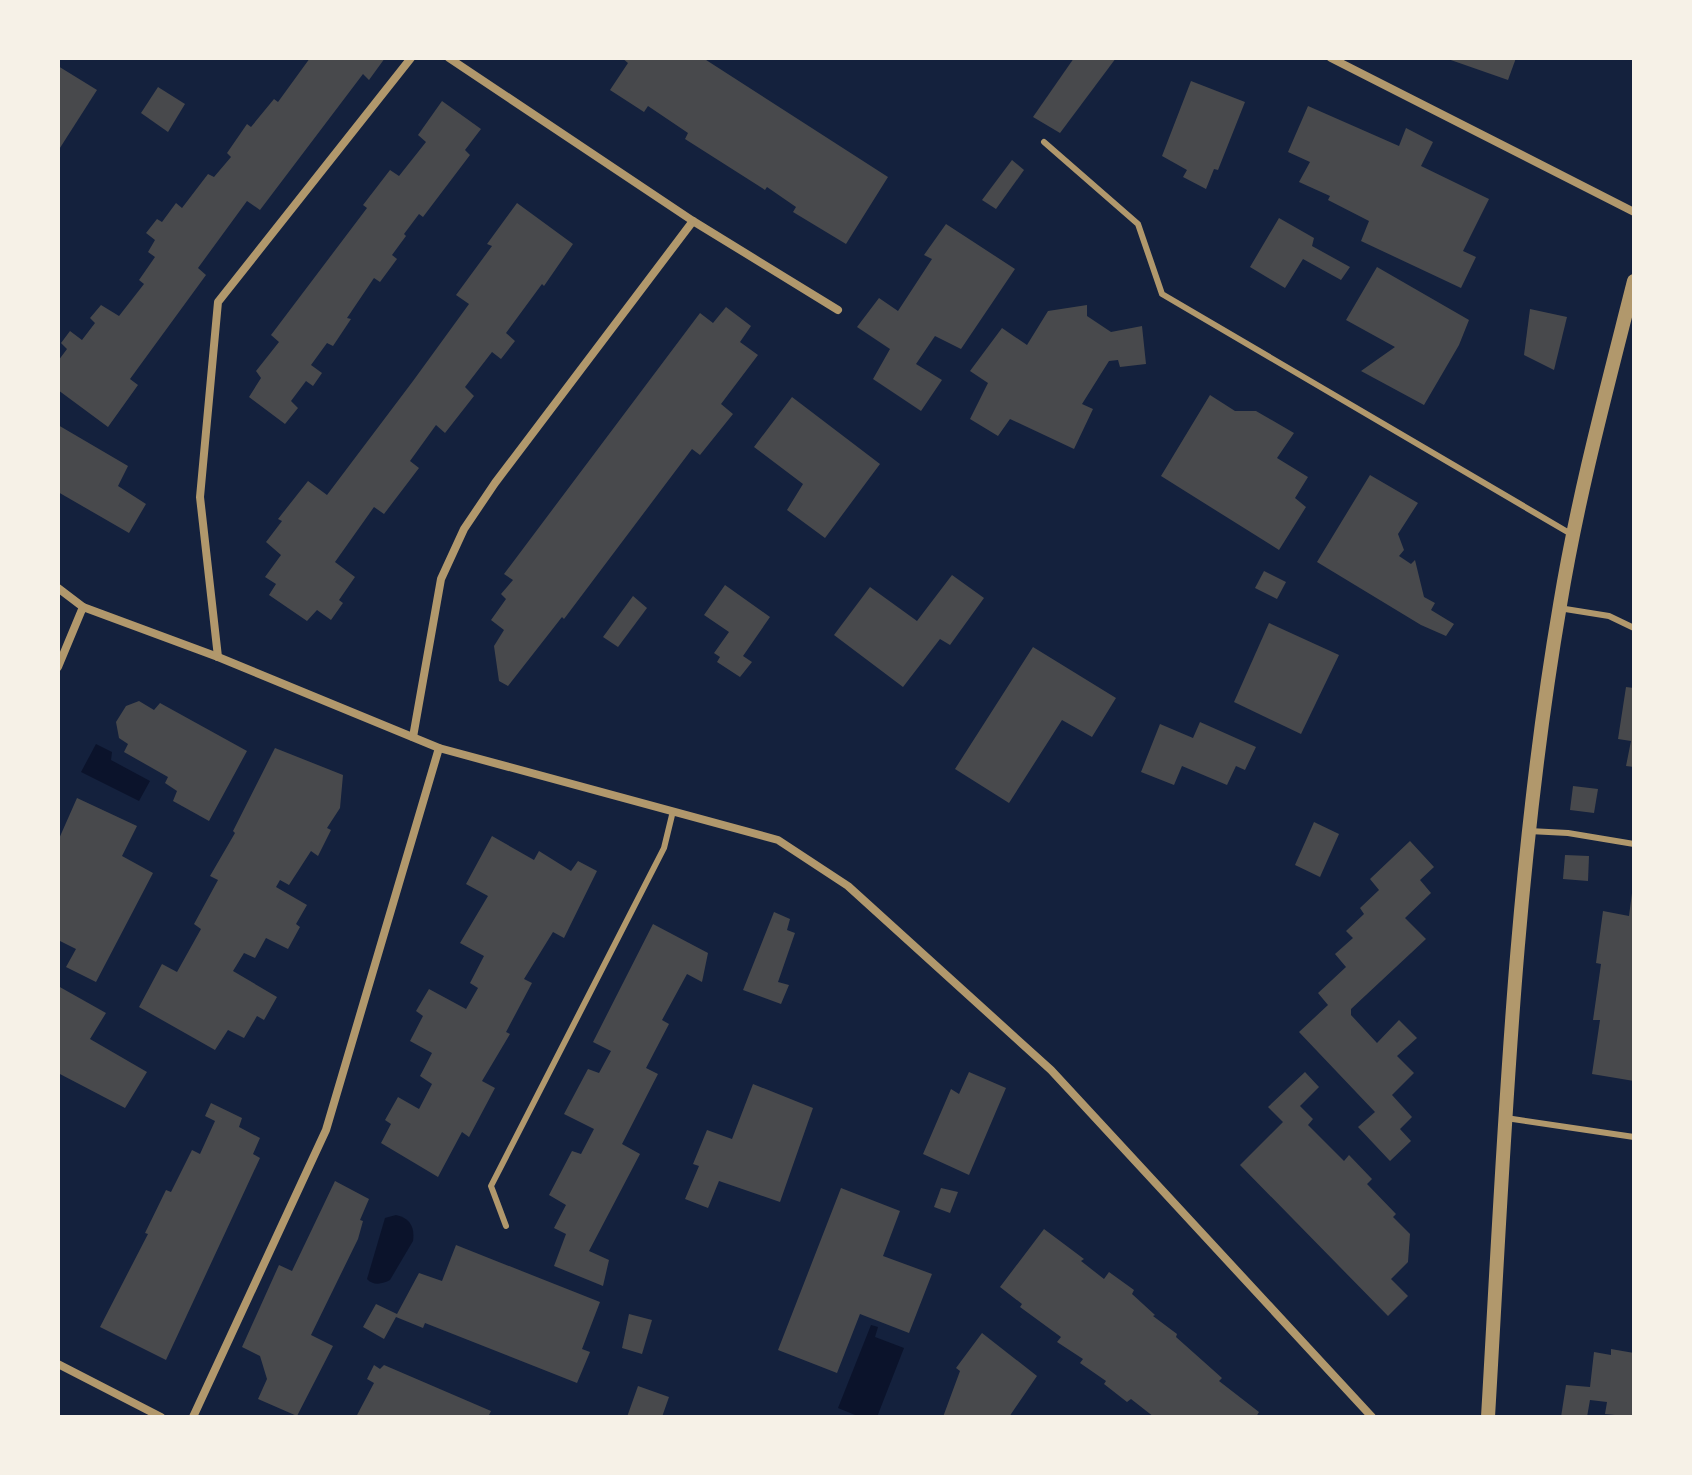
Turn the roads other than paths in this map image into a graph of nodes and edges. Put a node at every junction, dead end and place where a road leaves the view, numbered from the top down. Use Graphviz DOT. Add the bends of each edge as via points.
graph roads {
  1 [pos="411,58"];
  2 [pos="449,58"];
  3 [pos="1331,58"];
  4 [pos="1044,142"];
  5 [pos="1634,212"];
  6 [pos="693,221"];
  7 [pos="1634,281"];
  8 [pos="838,310"];
  9 [pos="1572,535"];
  10 [pos="58,588"];
  11 [pos="83,607"];
  12 [pos="1559,608"];
  13 [pos="1634,628"];
  14 [pos="218,657"];
  15 [pos="58,667"];
  16 [pos="413,737"];
  17 [pos="439,748"];
  18 [pos="673,811"];
  19 [pos="1529,831"];
  20 [pos="1634,844"];
  21 [pos="1506,1118"];
  22 [pos="1634,1137"];
  23 [pos="506,1226"];
  24 [pos="58,1364"];
  25 [pos="161,1417"];
  26 [pos="193,1417"];
  27 [pos="1372,1417"];
  28 [pos="1488,1417"];
  1 -- 14 [label="street" via="218,302 200,497"];
  2 -- 6 [label="street"];
  3 -- 5 [label="street"];
  4 -- 9 [label="lane" via="1138,224 1162,294"];
  6 -- 8 [label="street"];
  6 -- 16 [label="street" via="464,529 441,579"];
  7 -- 9 [label="street"];
  9 -- 12 [label="street"];
  10 -- 11 [label="street"];
  11 -- 14 [label="street"];
  11 -- 15 [label="street"];
  12 -- 13 [label="lane" via="1609,616"];
  12 -- 19 [label="street"];
  14 -- 16 [label="street"];
  16 -- 17 [label="street"];
  17 -- 18 [label="street"];
  17 -- 26 [label="street" via="326,1130"];
  18 -- 23 [label="lane" via="664,848 491,1186"];
  18 -- 27 [label="street" via="778,840 848,886 1051,1070"];
  19 -- 20 [label="lane"];
  19 -- 21 [label="street"];
  21 -- 22 [label="lane"];
  21 -- 28 [label="street"];
  24 -- 25 [label="street"];
}
